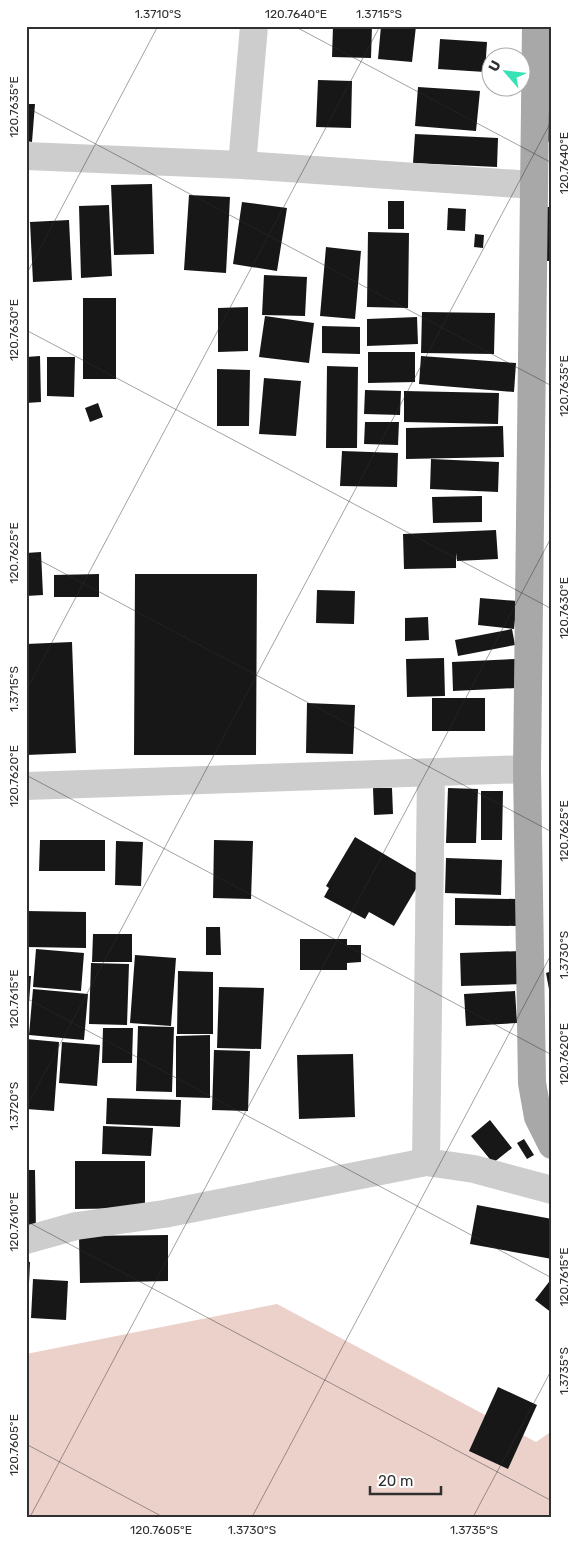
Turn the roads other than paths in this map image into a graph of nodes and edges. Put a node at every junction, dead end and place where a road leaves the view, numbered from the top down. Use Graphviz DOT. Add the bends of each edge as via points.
graph roads {
  1 [pos="254,26"];
  2 [pos="536,26"];
  3 [pos="26,156"];
  4 [pos="242,165"];
  5 [pos="533,185"];
  6 [pos="527,769"];
  7 [pos="431,774"];
  8 [pos="26,786"];
  9 [pos="552,1145"];
  10 [pos="426,1162"];
  11 [pos="552,1190"];
  12 [pos="26,1240"];
  1 -- 4 [label="street"];
  2 -- 5 [label="main road"];
  3 -- 4 [label="street"];
  4 -- 5 [label="street"];
  5 -- 6 [label="main road"];
  6 -- 7 [label="street"];
  6 -- 9 [label="main road" via="532,1083 538,1117"];
  7 -- 8 [label="street"];
  7 -- 10 [label="street"];
  10 -- 11 [label="street" via="474,1169"];
  10 -- 12 [label="street" via="174,1212 76,1226"];
}
